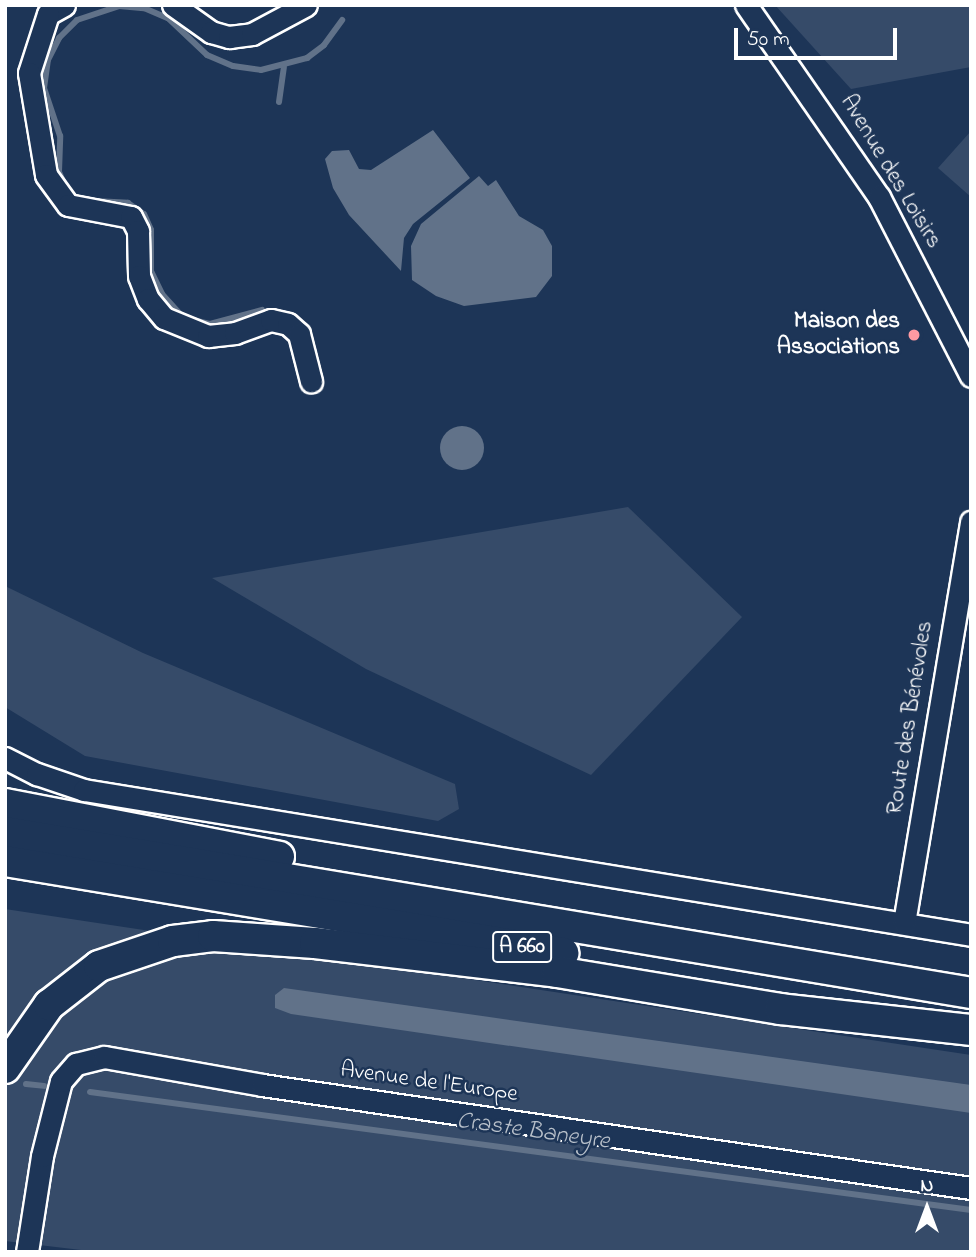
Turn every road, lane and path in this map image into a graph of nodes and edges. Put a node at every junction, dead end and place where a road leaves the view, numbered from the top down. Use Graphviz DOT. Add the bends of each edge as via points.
graph roads {
  1 [pos="173,5"];
  2 [pos="306,5"];
  3 [pos="746,5"];
  4 [pos="50,8"];
  5 [pos="971,376"];
  6 [pos="311,381"];
  7 [pos="971,522"];
  8 [pos="5,758"];
  9 [pos="5,804"];
  10 [pos="5,832"];
  11 [pos="5,861"];
  12 [pos="904,923"];
  13 [pos="566,924"];
  14 [pos="971,935"];
  15 [pos="971,993"];
  16 [pos="971,1021"];
  17 [pos="971,1030"];
  18 [pos="5,1068"];
  19 [pos="971,1188"];
  20 [pos="27,1252"];
  1 -- 2 [label="street" via="211,32 229,37 252,34"];
  3 -- 5 [label="street, Avenue des Loisirs" via="879,197"];
  4 -- 6 [label="street" via="29,73 46,175 68,205 131,217 138,231 139,276 148,299 164,318 208,336 235,333 271,320 288,324 299,334"];
  7 -- 12 [label="street, Route des Bénévoles"];
  8 -- 12 [label="street" via="85,790"];
  9 -- 13 [label="highway" via="324,866"];
  10 -- 13 [label="highway, A 660"];
  11 -- 16 [label="highway, A 660"];
  12 -- 14 [label="street"];
  13 -- 15 [label="highway, A 660"];
  17 -- 18 [label="highway" via="780,1009 558,972 292,940 213,936 173,941 99,966 49,1005"];
  19 -- 20 [label="street, Avenue de l'Europe" via="290,1090 104,1057 76,1064 61,1082 42,1156"];
}
